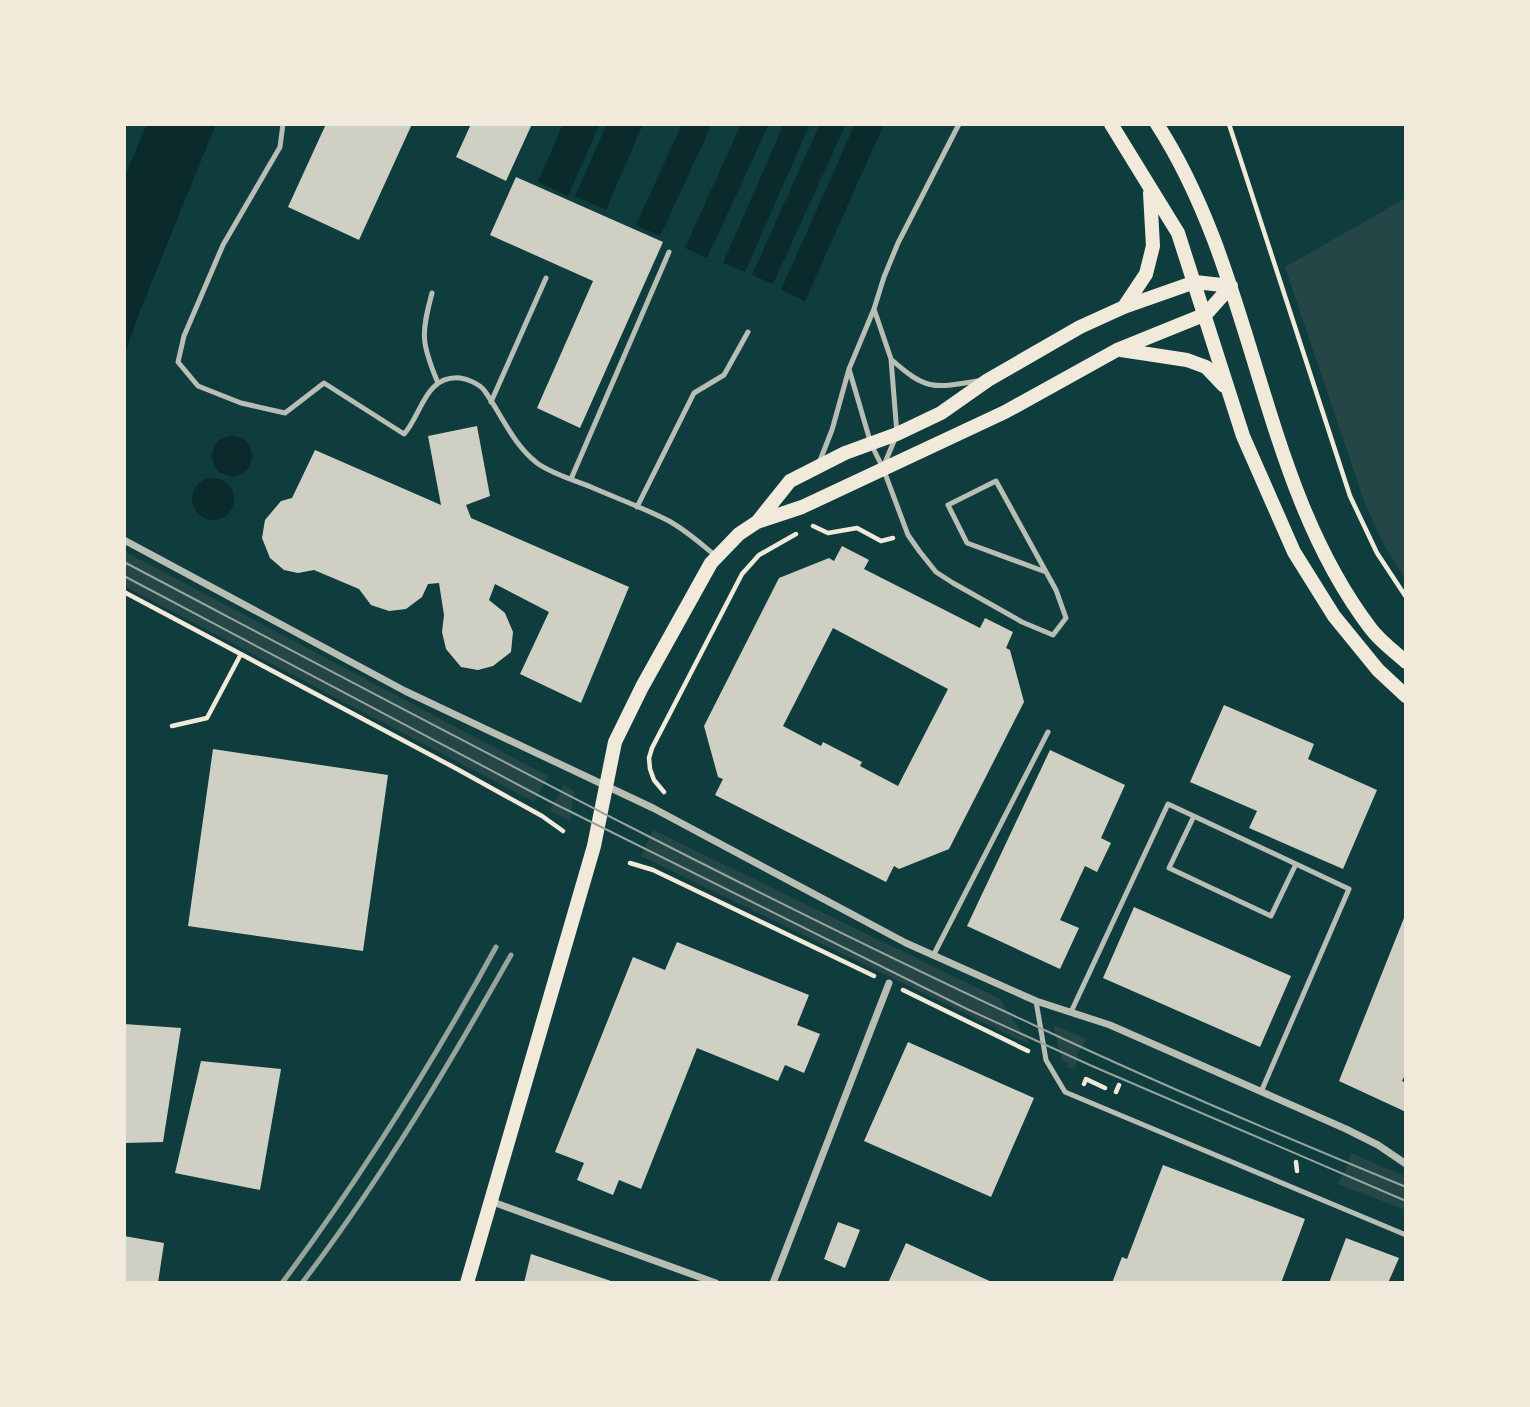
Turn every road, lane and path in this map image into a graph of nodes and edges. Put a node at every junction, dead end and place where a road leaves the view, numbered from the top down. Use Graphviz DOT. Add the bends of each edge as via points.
graph roads {
  1 [pos="283,124"];
  2 [pos="959,124"];
  3 [pos="1157,124"];
  4 [pos="1229,124"];
  5 [pos="1112,125"];
  6 [pos="1150,188"];
  7 [pos="669,252"];
  8 [pos="546,278"];
  9 [pos="1195,282"];
  10 [pos="1231,286"];
  11 [pos="432,293"];
  12 [pos="1124,307"];
  13 [pos="874,309"];
  14 [pos="1206,314"];
  15 [pos="748,332"];
  16 [pos="1118,350"];
  17 [pos="891,359"];
  18 [pos="849,369"];
  19 [pos="988,380"];
  20 [pos="438,383"];
  21 [pos="1227,390"];
  22 [pos="491,402"];
  23 [pos="897,434"];
  24 [pos="871,444"];
  25 [pos="817,466"];
  26 [pos="883,468"];
  27 [pos="571,479"];
  28 [pos="637,508"];
  29 [pos="757,522"];
  30 [pos="908,535"];
  31 [pos="124,540"];
  32 [pos="716,556"];
  33 [pos="1046,572"];
  34 [pos="124,592"];
  35 [pos="1406,597"];
  36 [pos="241,654"];
  37 [pos="1406,662"];
  38 [pos="1406,696"];
  39 [pos="172,726"];
  40 [pos="1048,732"];
  41 [pos="606,787"];
  42 [pos="672,796"];
  43 [pos="1194,816"];
  44 [pos="564,831"];
  45 [pos="630,863"];
  46 [pos="1296,864"];
  47 [pos="933,956"];
  48 [pos="889,983"];
  49 [pos="1036,1001"];
  50 [pos="1070,1013"];
  51 [pos="1046,1060"];
  52 [pos="1119,1085"];
  53 [pos="1116,1092"];
  54 [pos="1261,1092"];
  55 [pos="1296,1162"];
  56 [pos="1406,1164"];
  57 [pos="1297,1171"];
  58 [pos="489,1201"];
  59 [pos="1406,1235"];
  60 [pos="467,1283"];
  61 [pos="716,1283"];
  62 [pos="773,1283"];
  1 -- 20 [label="lane" via="280,147 223,246 184,335 178,362 198,386 285,413 324,383 404,434 429,390"];
  2 -- 13 [label="lane" via="898,243"];
  3 -- 10 [label="main road" via="1196,196"];
  4 -- 35 [label="path" via="1350,496 1377,553"];
  5 -- 6 [label="main road"];
  6 -- 9 [label="main road" via="1178,233"];
  6 -- 12 [label="main road" via="1153,246 1146,274"];
  7 -- 27 [label="lane"];
  8 -- 22 [label="lane"];
  9 -- 10 [label="main road"];
  9 -- 12 [label="main road"];
  9 -- 14 [label="main road"];
  10 -- 14 [label="main road"];
  10 -- 37 [label="main road" via="1308,519 1338,578 1373,631"];
  11 -- 20 [label="lane" via="423,326 427,356"];
  12 -- 19 [label="main road"];
  13 -- 17 [label="lane"];
  13 -- 18 [label="lane"];
  14 -- 16 [label="main road"];
  14 -- 21 [label="main road"];
  15 -- 28 [label="lane" via="724,375 694,393"];
  16 -- 21 [label="main road" via="1187,360 1206,367"];
  16 -- 26 [label="main road" via="1005,412"];
  17 -- 19 [label="lane" via="916,380 940,387"];
  17 -- 23 [label="lane"];
  18 -- 24 [label="lane"];
  18 -- 25 [label="lane"];
  19 -- 23 [label="main road" via="941,413"];
  20 -- 22 [label="lane" via="461,378 482,388"];
  21 -- 38 [label="main road" via="1294,552 1334,616"];
  22 -- 27 [label="lane" via="524,451 540,465"];
  23 -- 24 [label="main road"];
  23 -- 26 [label="lane"];
  24 -- 25 [label="main road"];
  24 -- 26 [label="lane"];
  25 -- 29 [label="main road" via="790,481"];
  26 -- 29 [label="main road" via="802,507"];
  26 -- 30 [label="lane"];
  27 -- 28 [label="lane"];
  28 -- 32 [label="lane" via="680,528"];
  29 -- 32 [label="main road"];
  30 -- 33 [label="lane" via="936,572 1053,635 1066,618"];
  30 -- 42 [label="path" via="881,541 857,528 828,533 812,525 759,555 742,574 649,758 654,780"];
  31 -- 41 [label="street" via="405,691"];
  32 -- 41 [label="main road" via="623,725"];
  33 -- 33 [label="lane" via="996,481 948,505 967,543"];
  34 -- 36 [label="path"];
  36 -- 39 [label="path" via="207,718"];
  36 -- 44 [label="path"];
  40 -- 47 [label="lane"];
  41 -- 47 [label="street"];
  41 -- 58 [label="main road" via="590,863"];
  43 -- 46 [label="lane"];
  43 -- 46 [label="lane" via="1170,868 1248,906 1271,916"];
  43 -- 50 [label="lane" via="1168,804"];
  45 -- 48 [label="path"];
  46 -- 54 [label="lane" via="1349,889"];
  47 -- 49 [label="street"];
  48 -- 51 [label="path"];
  48 -- 62 [label="street"];
  49 -- 50 [label="street"];
  49 -- 51 [label="lane"];
  50 -- 54 [label="street"];
  51 -- 59 [label="lane" via="1065,1093"];
  52 -- 53 [label="path"];
  54 -- 56 [label="street" via="1378,1145"];
  55 -- 57 [label="path"];
  58 -- 60 [label="main road"];
  58 -- 61 [label="street"];
}
